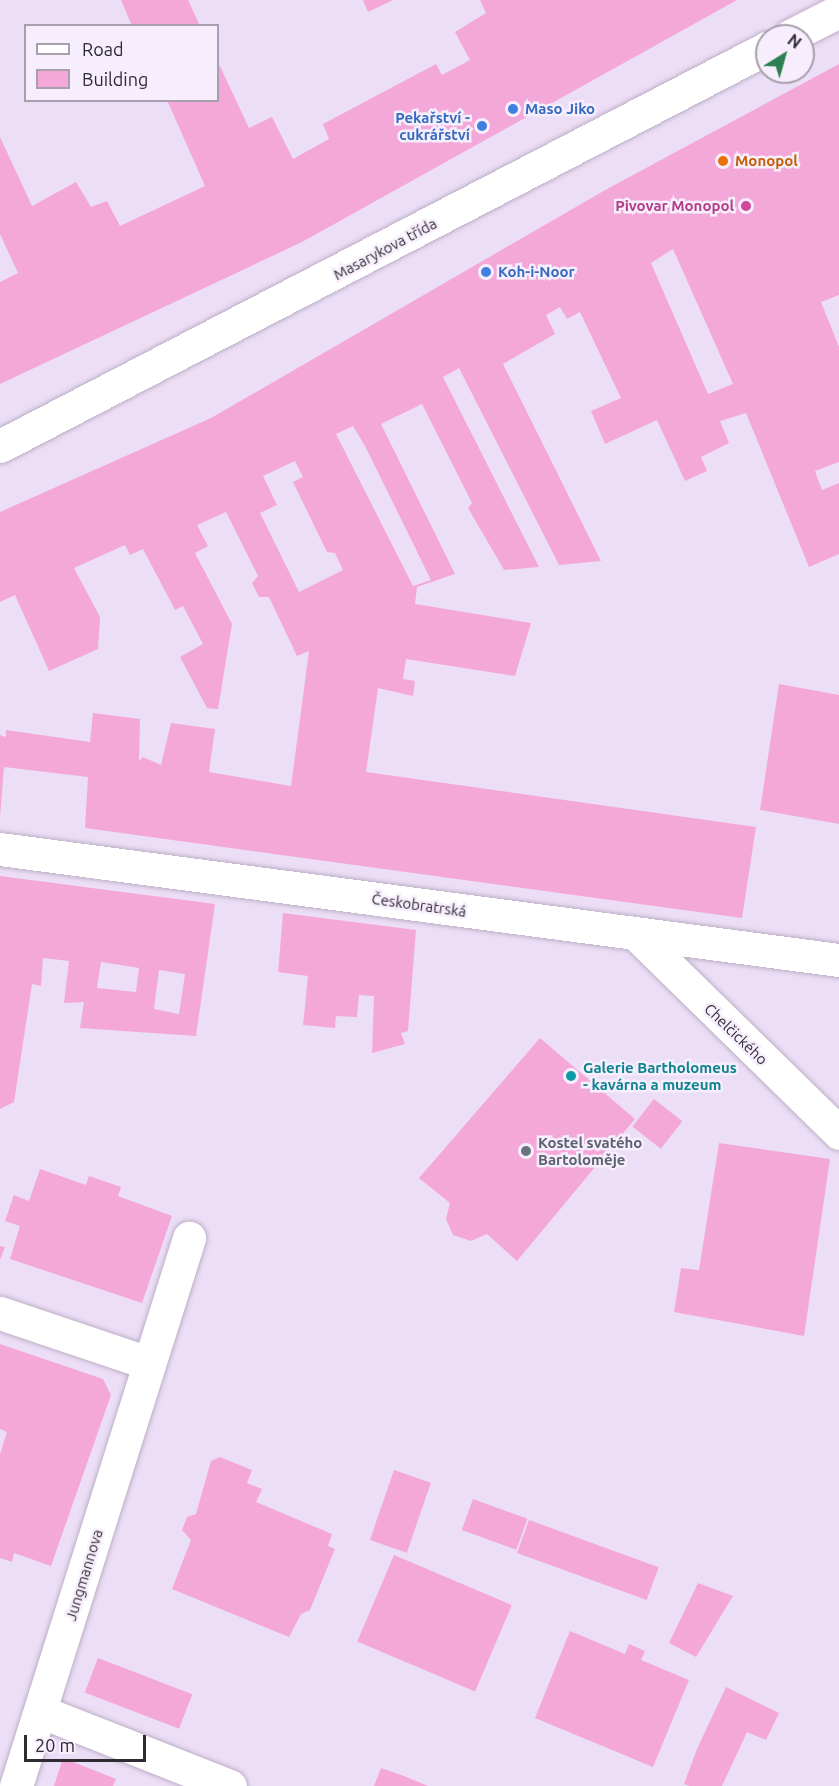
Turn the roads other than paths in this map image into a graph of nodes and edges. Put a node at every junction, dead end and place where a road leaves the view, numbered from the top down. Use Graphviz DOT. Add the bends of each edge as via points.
graph roads {
  1 [pos="839,11"];
  2 [pos="814,24"];
  3 [pos="755,54"];
  4 [pos="0,446"];
  5 [pos="0,849"];
  6 [pos="635,933"];
  7 [pos="839,960"];
  8 [pos="839,1132"];
  9 [pos="189,1239"];
  10 [pos="0,1313"];
  11 [pos="149,1363"];
  12 [pos="42,1712"];
  13 [pos="16,1786"];
  14 [pos="230,1786"];
  1 -- 2 [label="street"];
  3 -- 4 [label="street, Masarykova třída"];
  5 -- 6 [label="street, Českobratrská"];
  6 -- 7 [label="street, Českobratrská"];
  6 -- 8 [label="street, Chelčického"];
  9 -- 11 [label="street, Jungmannova"];
  10 -- 11 [label="street"];
  11 -- 12 [label="street, Jungmannova"];
  12 -- 13 [label="street, Jungmannova"];
  12 -- 14 [label="street"];
}
